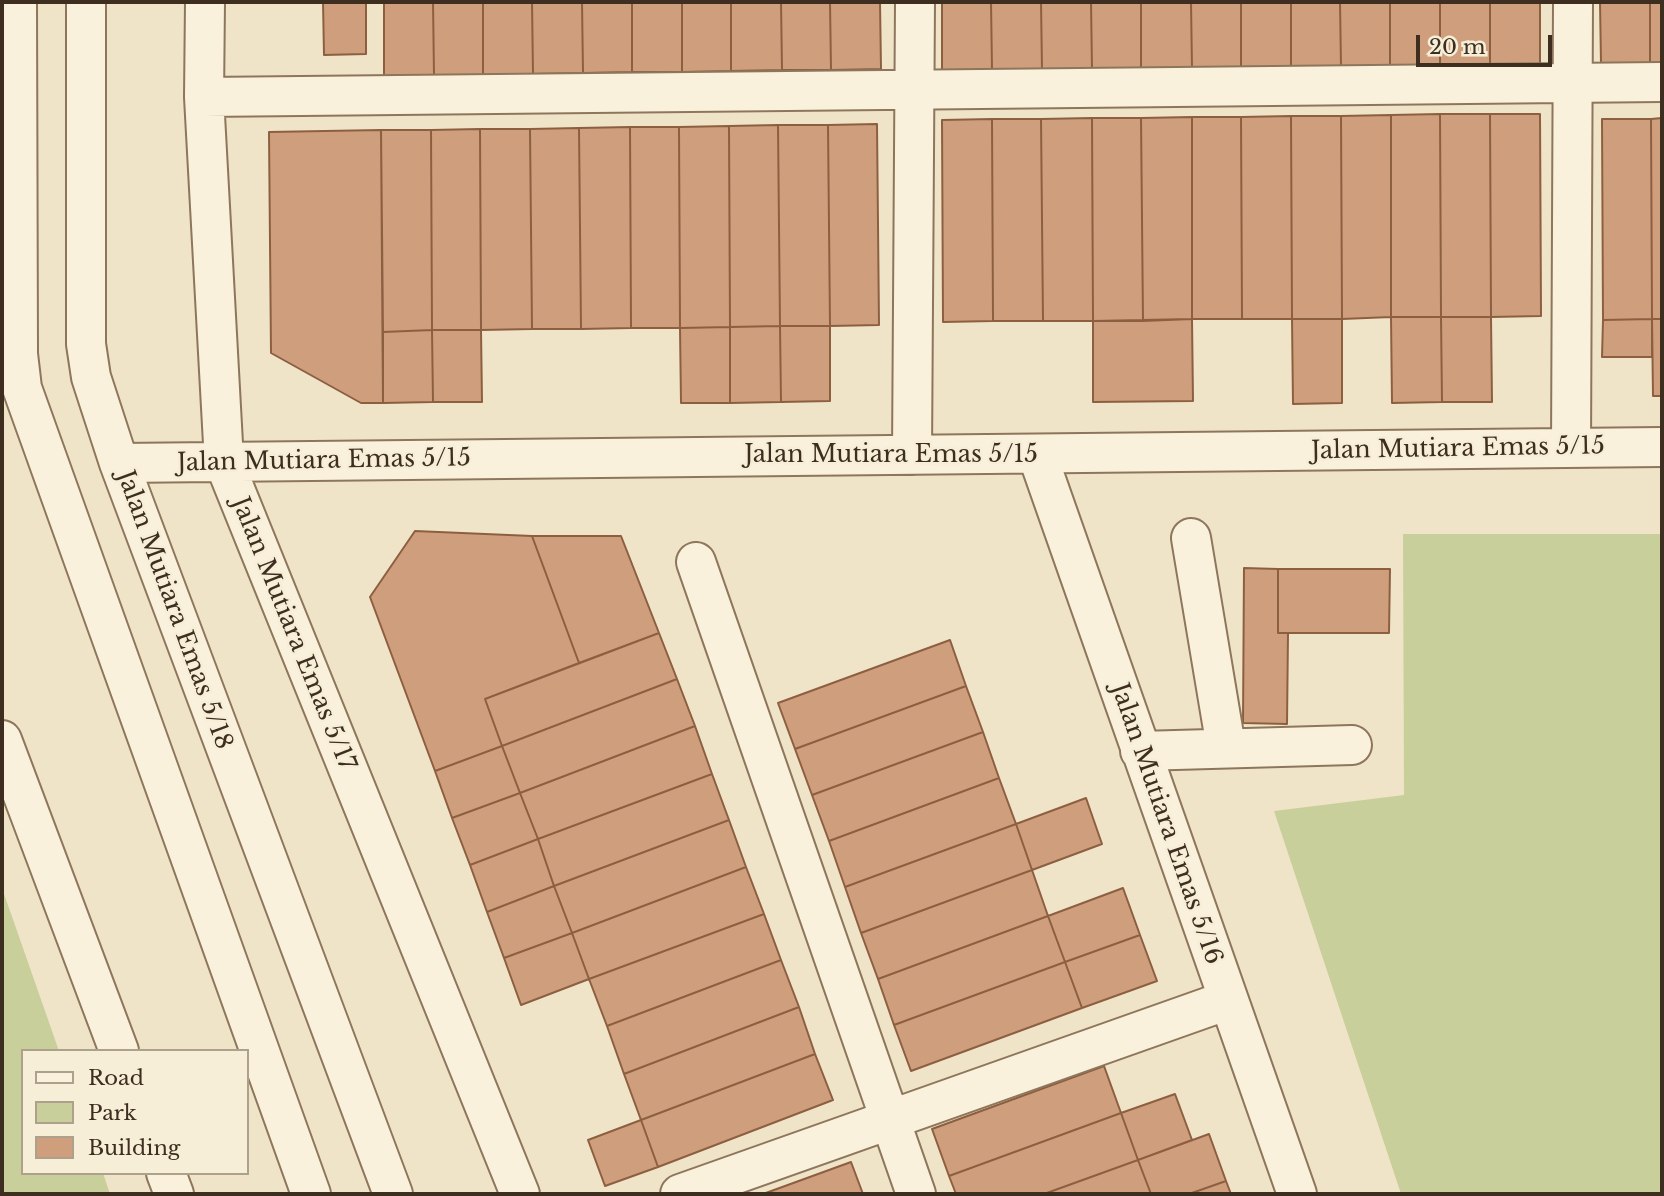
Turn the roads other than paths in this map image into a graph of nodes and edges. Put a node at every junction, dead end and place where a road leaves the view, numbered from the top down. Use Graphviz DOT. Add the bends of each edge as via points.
graph roads {
  1 [pos="17,2"];
  2 [pos="86,2"];
  3 [pos="205,2"];
  4 [pos="915,2"];
  5 [pos="1573,2"];
  6 [pos="1662,82"];
  7 [pos="1574,83"];
  8 [pos="915,90"];
  9 [pos="204,97"];
  10 [pos="1662,447"];
  11 [pos="1571,448"];
  12 [pos="912,454"];
  13 [pos="1037,454"];
  14 [pos="223,462"];
  15 [pos="119,463"];
  16 [pos="1191,538"];
  17 [pos="696,562"];
  18 [pos="2,740"];
  19 [pos="1352,745"];
  20 [pos="1226,747"];
  21 [pos="1140,751"];
  22 [pos="1228,1000"];
  23 [pos="119,1049"];
  24 [pos="890,1120"];
  25 [pos="167,1175"];
  26 [pos="174,1194"];
  27 [pos="311,1194"];
  28 [pos="393,1194"];
  29 [pos="520,1194"];
  30 [pos="680,1194"];
  31 [pos="916,1194"];
  32 [pos="1297,1194"];
  1 -- 27 [label="street" via="18,354 22,388"];
  2 -- 15 [label="street, Jalan Mutiara Emas 5/18" via="86,344 91,377"];
  3 -- 9 [label="street, Jalan Mutiara Emas 5/17"];
  4 -- 8 [label="street"];
  5 -- 7 [label="street"];
  6 -- 7 [label="street"];
  7 -- 8 [label="street"];
  7 -- 11 [label="street"];
  8 -- 9 [label="street"];
  8 -- 12 [label="street"];
  9 -- 14 [label="street, Jalan Mutiara Emas 5/17"];
  10 -- 11 [label="street, Jalan Mutiara Emas 5/15"];
  11 -- 13 [label="street, Jalan Mutiara Emas 5/15"];
  12 -- 13 [label="street, Jalan Mutiara Emas 5/15"];
  12 -- 14 [label="street, Jalan Mutiara Emas 5/15"];
  13 -- 21 [label="street, Jalan Mutiara Emas 5/16"];
  14 -- 15 [label="street, Jalan Mutiara Emas 5/15"];
  14 -- 29 [label="street, Jalan Mutiara Emas 5/17"];
  15 -- 28 [label="street, Jalan Mutiara Emas 5/18"];
  16 -- 20 [label="street"];
  17 -- 24 [label="street"];
  18 -- 23 [label="street"];
  19 -- 20 [label="street"];
  20 -- 21 [label="street"];
  21 -- 22 [label="street, Jalan Mutiara Emas 5/16"];
  22 -- 24 [label="street"];
  22 -- 32 [label="street, Jalan Mutiara Emas 5/16"];
  24 -- 30 [label="street"];
  24 -- 31 [label="street"];
  25 -- 26 [label="street"];
}
